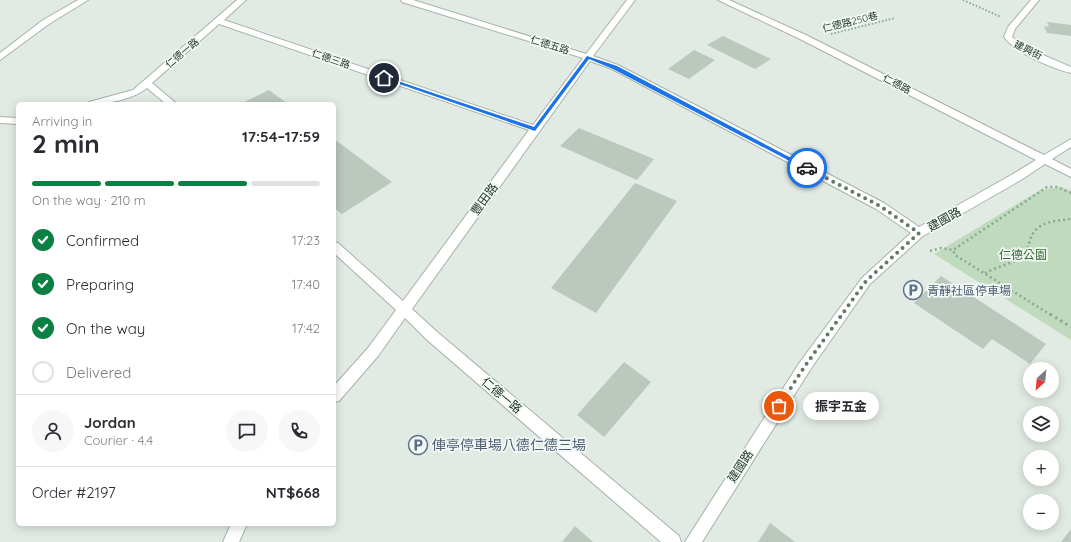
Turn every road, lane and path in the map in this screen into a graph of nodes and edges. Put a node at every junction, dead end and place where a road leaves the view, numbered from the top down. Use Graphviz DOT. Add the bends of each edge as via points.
graph roads {
  1 [pos="84,0"];
  2 [pos="242,0"];
  3 [pos="405,0"];
  4 [pos="631,0"];
  5 [pos="722,0"];
  6 [pos="963,0"];
  7 [pos="1035,0"];
  8 [pos="895,18"];
  9 [pos="219,21"];
  10 [pos="1016,23"];
  11 [pos="808,39"];
  12 [pos="0,57"];
  13 [pos="588,57"];
  14 [pos="1071,70"];
  15 [pos="146,83"];
  16 [pos="99,102"];
  17 [pos="170,102"];
  18 [pos="0,120"];
  19 [pos="16,121"];
  20 [pos="535,129"];
  21 [pos="1071,142"];
  22 [pos="1045,159"];
  23 [pos="1071,173"];
  24 [pos="1071,193"];
  25 [pos="1071,219"];
  26 [pos="919,233"];
  27 [pos="336,248"];
  28 [pos="953,250"];
  29 [pos="930,251"];
  30 [pos="985,273"];
  31 [pos="404,310"];
  32 [pos="1071,327"];
  33 [pos="336,394"];
  34 [pos="239,526"];
  35 [pos="231,542"];
  36 [pos="673,542"];
  37 [pos="693,542"];
  1 -- 12 [label="street" via="46,22"];
  2 -- 9 [label="street, 仁德一路"];
  3 -- 13 [label="street, 仁德五路"];
  4 -- 13 [label="street, 豐田路"];
  5 -- 11 [label="street, 仁德路"];
  6 -- 10 [label="path"];
  7 -- 10 [label="street, 建興街"];
  8 -- 11 [label="path, 仁德路250巷"];
  9 -- 15 [label="street, 仁德一路"];
  9 -- 20 [label="street, 仁德三路"];
  10 -- 14 [label="street, 建興街" via="1009,33 1010,41"];
  11 -- 22 [label="street, 仁德路"];
  13 -- 20 [label="street, 豐田路"];
  13 -- 26 [label="street, 仁德五路" via="615,68 880,206"];
  15 -- 16 [label="street, 仁德一路" via="136,92"];
  15 -- 17 [label="street"];
  18 -- 19 [label="street"];
  20 -- 31 [label="street, 豐田路"];
  21 -- 22 [label="street, 建國路"];
  22 -- 23 [label="street, 仁德路"];
  22 -- 26 [label="street, 建國路"];
  24 -- 28 [label="path" via="1057,186 1047,187"];
  25 -- 30 [label="path" via="1040,226 1034,231 1026,251 1020,258"];
  26 -- 37 [label="street, 建國路" via="866,281 805,366"];
  27 -- 31 [label="street, 仁德一路"];
  28 -- 29 [label="path" via="941,248"];
  28 -- 30 [label="path" via="955,255"];
  30 -- 32 [label="path"];
  31 -- 33 [label="street, 豐田路" via="373,352"];
  31 -- 36 [label="street, 仁德一路"];
  34 -- 35 [label="street"];
}
